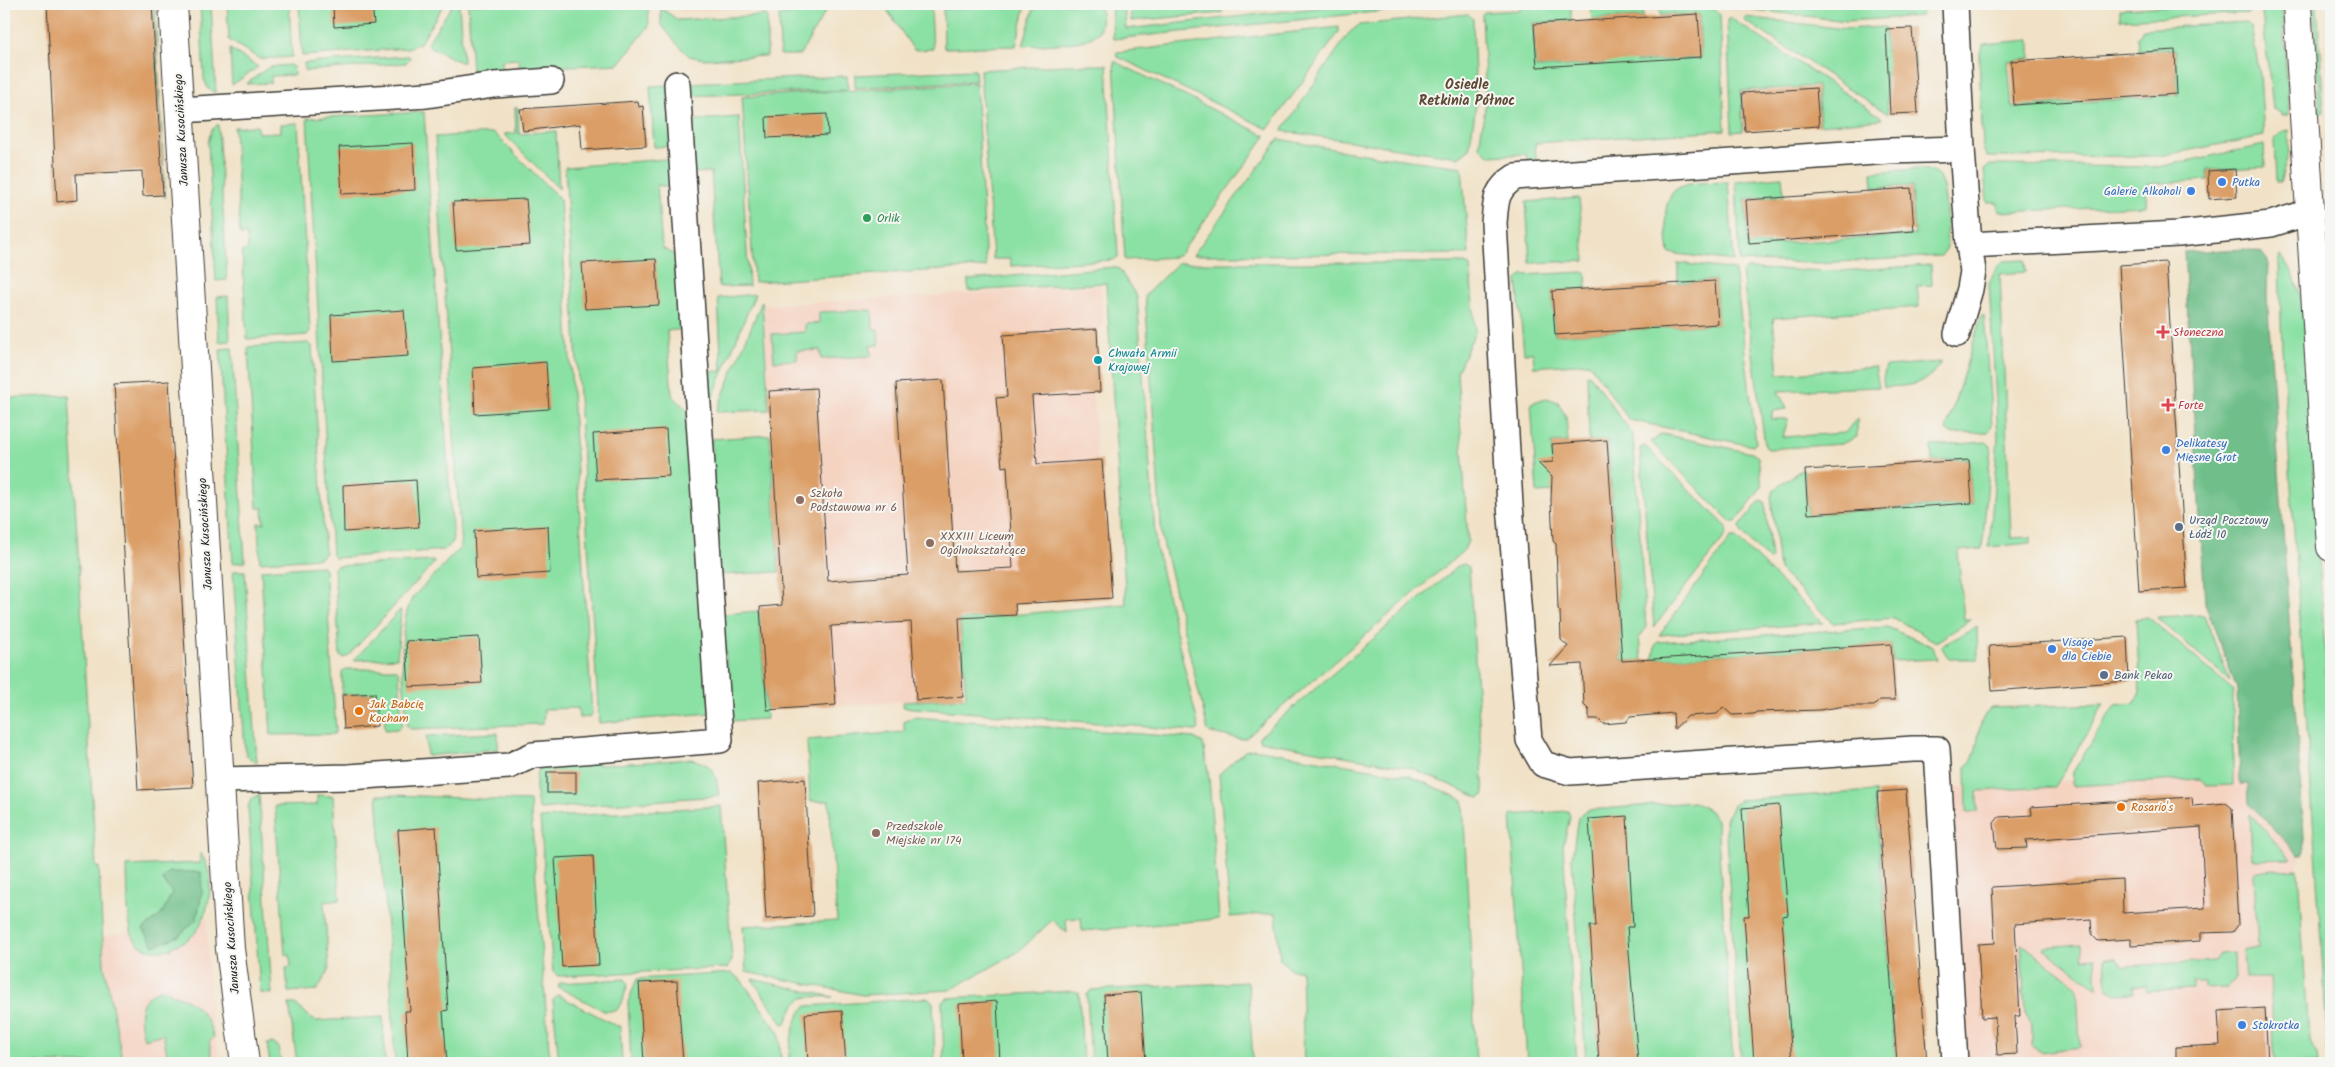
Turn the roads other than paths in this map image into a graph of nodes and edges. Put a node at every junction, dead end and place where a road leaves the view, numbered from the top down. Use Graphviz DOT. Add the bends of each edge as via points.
graph roads {
  1 [pos="173,4"];
  2 [pos="1954,4"];
  3 [pos="2297,4"];
  4 [pos="551,81"];
  5 [pos="677,84"];
  6 [pos="180,110"];
  7 [pos="1962,149"];
  8 [pos="2310,212"];
  9 [pos="1969,245"];
  10 [pos="1957,334"];
  11 [pos="2331,547"];
  12 [pos="220,780"];
  13 [pos="245,1063"];
  14 [pos="1955,1063"];
  1 -- 6 [label="street, Janusza Kusocińskiego"];
  2 -- 7 [label="street"];
  3 -- 8 [label="street"];
  4 -- 6 [label="street" via="427,95"];
  5 -- 12 [label="street" via="720,740 533,755 509,766 349,777"];
  6 -- 12 [label="street, Janusza Kusocińskiego"];
  7 -- 9 [label="street"];
  7 -- 14 [label="street" via="1515,177 1504,184 1496,197 1494,223 1510,505 1529,740 1543,764 1570,772 1913,748 1938,749"];
  8 -- 9 [label="street" via="2271,224 2188,233"];
  8 -- 11 [label="street"];
  9 -- 10 [label="street" via="1973,271"];
  12 -- 13 [label="street, Janusza Kusocińskiego" via="232,968"];
}
